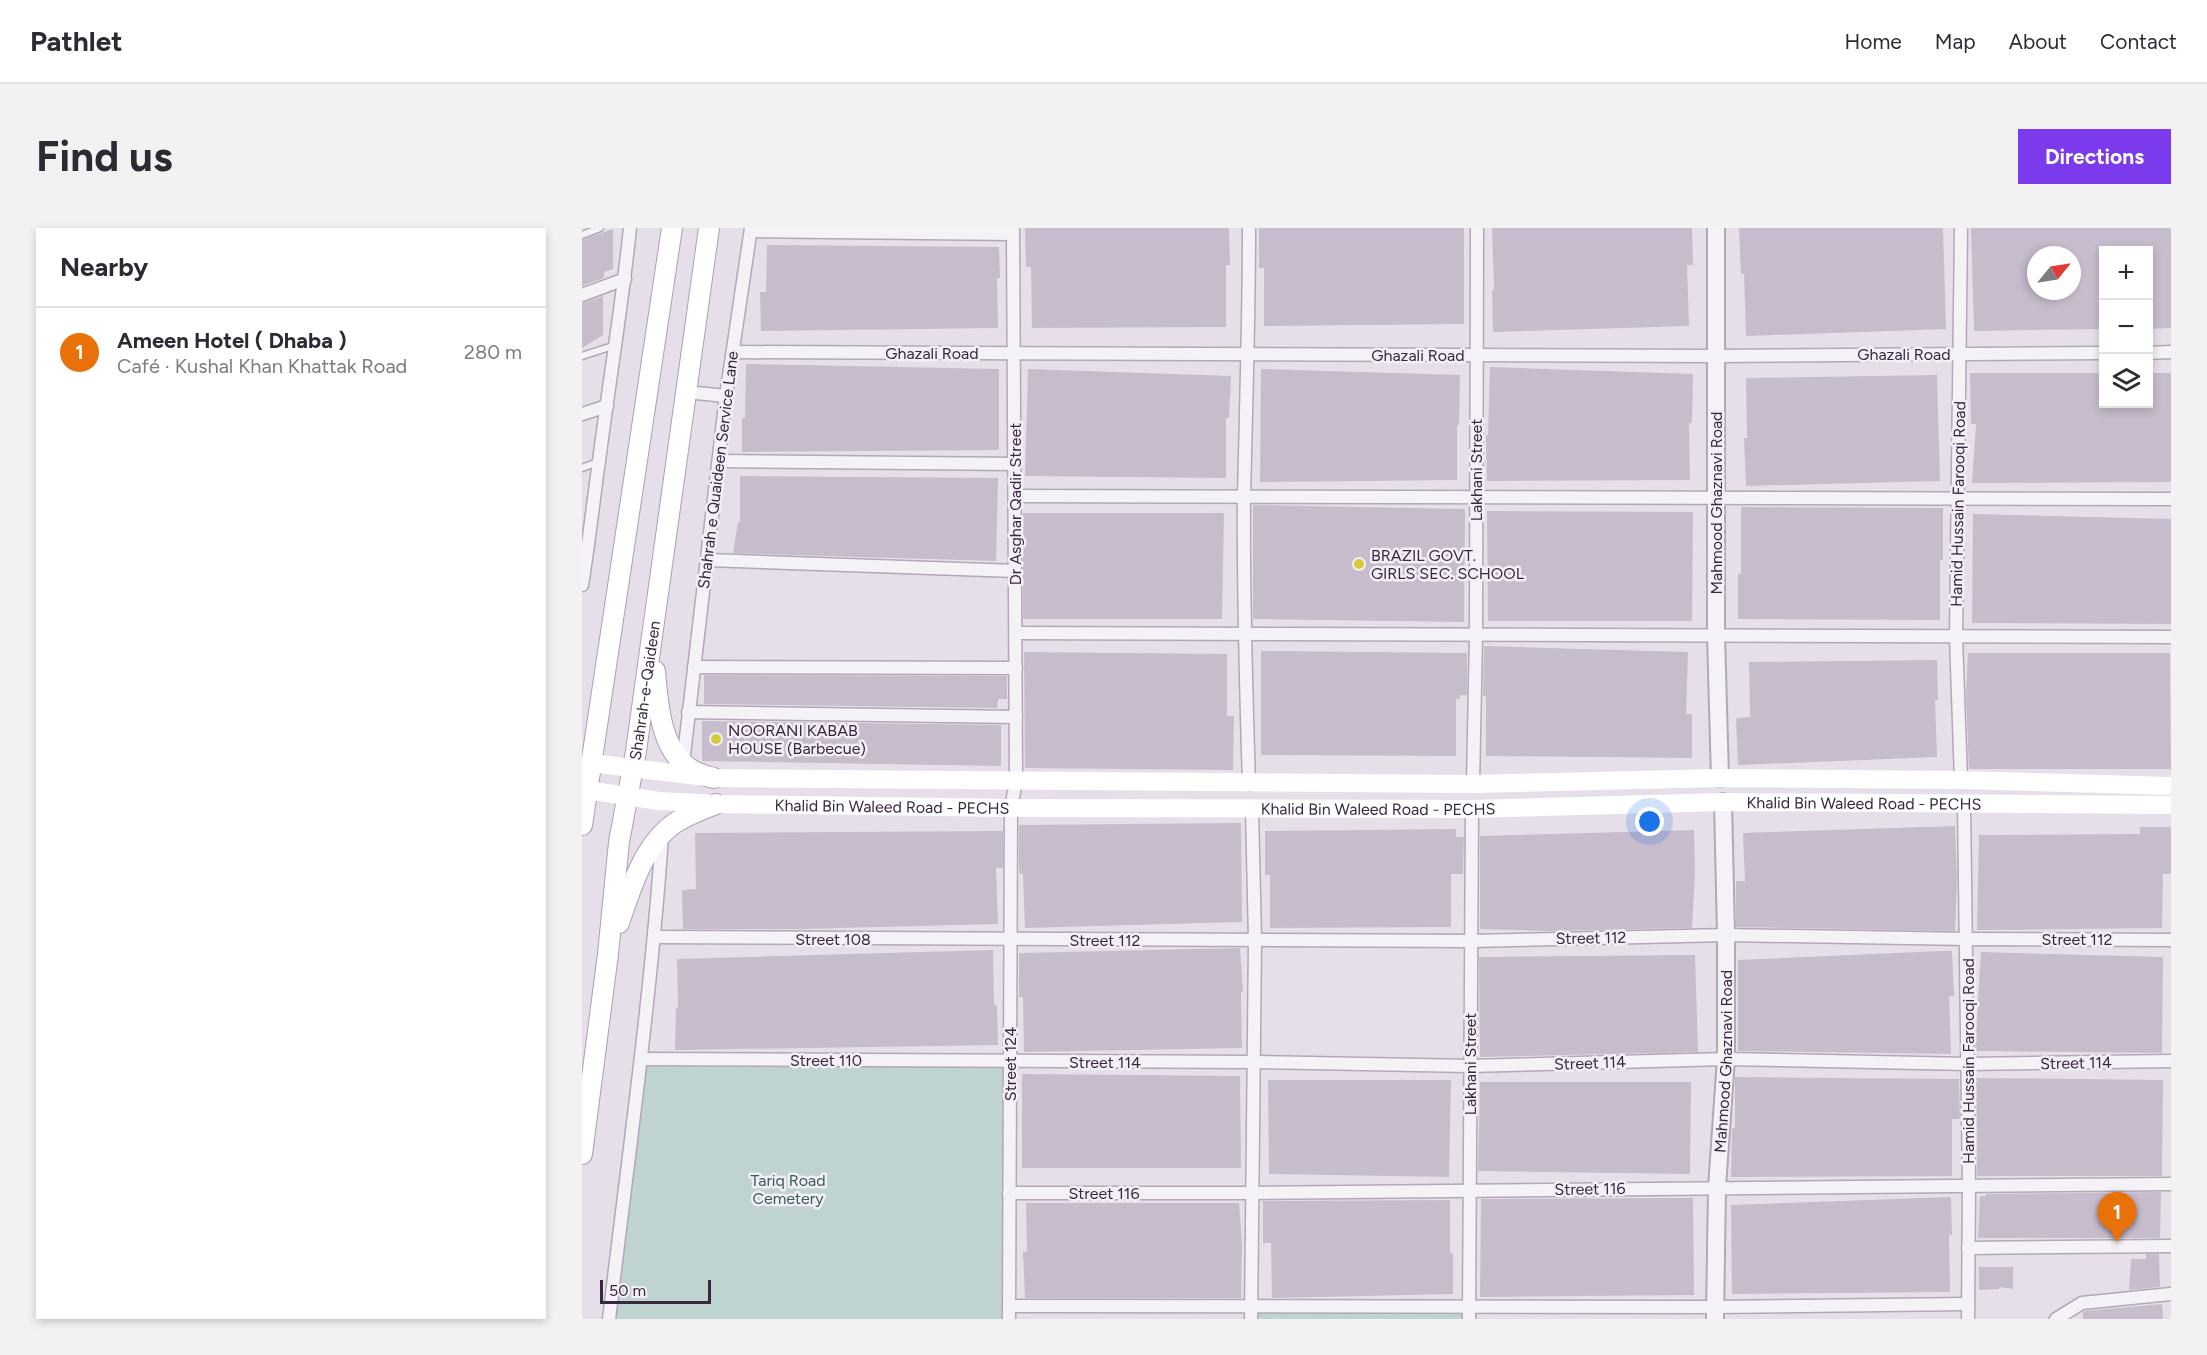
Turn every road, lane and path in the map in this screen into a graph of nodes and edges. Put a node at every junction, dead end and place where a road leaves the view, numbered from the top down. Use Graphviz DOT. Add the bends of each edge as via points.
graph roads {
  1 [pos="600,228"];
  2 [pos="630,228"];
  3 [pos="672,228"];
  4 [pos="709,228"];
  5 [pos="1249,228"];
  6 [pos="1477,228"];
  7 [pos="1716,228"];
  8 [pos="1961,228"];
  9 [pos="751,229"];
  10 [pos="1013,231"];
  11 [pos="582,235"];
  12 [pos="625,279"];
  13 [pos="582,295"];
  14 [pos="616,345"];
  15 [pos="733,352"];
  16 [pos="2153,352"];
  17 [pos="2171,352"];
  18 [pos="1014,353"];
  19 [pos="2099,353"];
  20 [pos="1249,354"];
  21 [pos="1959,354"];
  22 [pos="1477,355"];
  23 [pos="582,356"];
  24 [pos="1716,356"];
  25 [pos="686,392"];
  26 [pos="726,396"];
  27 [pos="607,406"];
  28 [pos="582,414"];
  29 [pos="719,461"];
  30 [pos="598,462"];
  31 [pos="1015,465"];
  32 [pos="582,468"];
  33 [pos="1015,496"];
  34 [pos="1244,497"];
  35 [pos="1476,497"];
  36 [pos="1716,498"];
  37 [pos="1958,498"];
  38 [pos="2171,499"];
  39 [pos="587,524"];
  40 [pos="707,560"];
  41 [pos="1015,571"];
  42 [pos="660,572"];
  43 [pos="582,585"];
  44 [pos="1016,633"];
  45 [pos="1245,633"];
  46 [pos="1476,634"];
  47 [pos="1716,635"];
  48 [pos="1956,637"];
  49 [pos="2171,637"];
  50 [pos="694,667"];
  51 [pos="1016,668"];
  52 [pos="688,712"];
  53 [pos="1016,717"];
  54 [pos="683,763"];
  55 [pos="587,766"];
  56 [pos="633,769"];
  57 [pos="714,778"];
  58 [pos="1720,778"];
  59 [pos="1961,780"];
  60 [pos="1017,781"];
  61 [pos="1249,784"];
  62 [pos="1473,784"];
  63 [pos="2171,786"];
  64 [pos="585,789"];
  65 [pos="629,797"];
  66 [pos="1723,802"];
  67 [pos="1964,803"];
  68 [pos="716,804"];
  69 [pos="2171,805"];
  70 [pos="1011,808"];
  71 [pos="1252,809"];
  72 [pos="1472,809"];
  73 [pos="582,825"];
  74 [pos="662,834"];
  75 [pos="1726,935"];
  76 [pos="655,937"];
  77 [pos="1967,939"];
  78 [pos="1010,940"];
  79 [pos="1255,940"];
  80 [pos="1471,940"];
  81 [pos="2171,940"];
  82 [pos="608,954"];
  83 [pos="642,1059"];
  84 [pos="1726,1059"];
  85 [pos="2171,1061"];
  86 [pos="1010,1062"];
  87 [pos="1253,1062"];
  88 [pos="1968,1064"];
  89 [pos="1470,1066"];
  90 [pos="582,1154"];
  91 [pos="2171,1184"];
  92 [pos="1717,1187"];
  93 [pos="1969,1187"];
  94 [pos="1470,1190"];
  95 [pos="1009,1193"];
  96 [pos="1252,1193"];
  97 [pos="2171,1246"];
  98 [pos="1968,1248"];
  99 [pos="2171,1294"];
  100 [pos="1968,1304"];
  101 [pos="1469,1305"];
  102 [pos="1009,1306"];
  103 [pos="1250,1306"];
  104 [pos="1715,1313"];
  105 [pos="609,1319"];
  106 [pos="1009,1319"];
  107 [pos="1251,1319"];
  108 [pos="1469,1319"];
  109 [pos="1968,1319"];
  110 [pos="2056,1319"];
  1 -- 11 [label="lane"];
  2 -- 12 [label="street"];
  3 -- 55 [label="main road"];
  4 -- 25 [label="main road, Shahrah-e-Qaideen"];
  5 -- 20 [label="street"];
  6 -- 22 [label="street, Lakhani Street"];
  7 -- 24 [label="street, Mahmood Ghaznavi Road"];
  8 -- 21 [label="street, Hamid Hussain Farooqi Road"];
  9 -- 10 [label="street"];
  9 -- 15 [label="street, Shahrah e Quaideen Service Lane"];
  10 -- 18 [label="street, Dr Asghar Qadir Street"];
  12 -- 13 [label="street"];
  12 -- 14 [label="street"];
  14 -- 23 [label="lane"];
  14 -- 27 [label="street"];
  15 -- 18 [label="street, Ghazali Road"];
  15 -- 26 [label="street, Shahrah e Quaideen Service Lane"];
  16 -- 17 [label="street"];
  18 -- 20 [label="street, Ghazali Road"];
  18 -- 31 [label="street, Dr Asghar Qadir Street"];
  19 -- 21 [label="street, Ghazali Road"];
  20 -- 22 [label="street, Ghazali Road"];
  20 -- 34 [label="street"];
  21 -- 24 [label="street, Ghazali Road"];
  21 -- 37 [label="street, Hamid Hussain Farooqi Road"];
  22 -- 24 [label="street, Ghazali Road"];
  22 -- 35 [label="street, Lakhani Street"];
  24 -- 36 [label="street, Mahmood Ghaznavi Road"];
  25 -- 26 [label="street"];
  25 -- 42 [label="main road, Shahrah-e-Qaideen"];
  26 -- 29 [label="street, Shahrah e Quaideen Service Lane"];
  27 -- 28 [label="street"];
  27 -- 30 [label="street"];
  29 -- 31 [label="street"];
  29 -- 40 [label="street, Shahrah e Quaideen Service Lane"];
  30 -- 32 [label="lane"];
  30 -- 39 [label="street"];
  31 -- 33 [label="street, Dr Asghar Qadir Street"];
  33 -- 34 [label="street"];
  33 -- 41 [label="street, Dr Asghar Qadir Street"];
  34 -- 35 [label="street"];
  34 -- 45 [label="street"];
  35 -- 36 [label="street"];
  35 -- 46 [label="street, Lakhani Street"];
  36 -- 37 [label="street"];
  36 -- 47 [label="street, Mahmood Ghaznavi Road"];
  37 -- 38 [label="street"];
  37 -- 48 [label="street, Hamid Hussain Farooqi Road"];
  39 -- 43 [label="street"];
  40 -- 41 [label="street"];
  40 -- 50 [label="street, Shahrah e Quaideen Service Lane"];
  41 -- 44 [label="street, Dr Asghar Qadir Street"];
  42 -- 54 [label="main road" via="654,656 658,712"];
  42 -- 56 [label="main road, Shahrah-e-Qaideen"];
  44 -- 45 [label="street"];
  44 -- 51 [label="street, Dr Asghar Qadir Street"];
  45 -- 46 [label="street"];
  45 -- 61 [label="street"];
  46 -- 47 [label="street"];
  46 -- 62 [label="street, Lakhani Street"];
  47 -- 48 [label="street"];
  47 -- 58 [label="street, Mahmood Ghaznavi Road"];
  48 -- 49 [label="street"];
  48 -- 59 [label="street, Hamid Hussain Farooqi Road"];
  50 -- 51 [label="street"];
  50 -- 52 [label="street, Shahrah e Quaideen Service Lane"];
  51 -- 53 [label="street, Dr Asghar Qadir Street"];
  52 -- 53 [label="street"];
  52 -- 54 [label="street, Shahrah e Quaideen Service Lane"];
  53 -- 60 [label="street, Dr Asghar Qadir Street"];
  54 -- 57 [label="main road"];
  55 -- 56 [label="main road, Khalid Bin Waleed Road - PECHS"];
  55 -- 64 [label="main road"];
  56 -- 57 [label="main road, Khalid Bin Waleed Road - PECHS"];
  56 -- 65 [label="main road, Shahrah-e-Qaideen"];
  57 -- 60 [label="main road, Khalid Bin Waleed Road - PECHS"];
  58 -- 59 [label="main road, Khalid Bin Waleed Road - PECHS"];
  58 -- 62 [label="main road, Khalid Bin Waleed Road - PECHS"];
  59 -- 63 [label="main road, Khalid Bin Waleed Road - PECHS"];
  60 -- 61 [label="main road, Khalid Bin Waleed Road - PECHS"];
  60 -- 70 [label="street, Dr Asghar Qadir Street"];
  61 -- 62 [label="main road, Khalid Bin Waleed Road - PECHS"];
  64 -- 65 [label="main road, Khalid Bin Waleed Road - PECHS"];
  64 -- 73 [label="main road"];
  65 -- 68 [label="main road, Khalid Bin Waleed Road - PECHS"];
  65 -- 82 [label="main road, Shahrah-e-Qaideen" via="619,842"];
  66 -- 67 [label="main road, Khalid Bin Waleed Road - PECHS"];
  66 -- 72 [label="main road, Khalid Bin Waleed Road - PECHS"];
  66 -- 75 [label="street, Mahmood Ghaznavi Road"];
  67 -- 69 [label="main road, Khalid Bin Waleed Road - PECHS"];
  67 -- 77 [label="street, Hamid Hussain Farooqi Road"];
  68 -- 70 [label="main road, Khalid Bin Waleed Road - PECHS"];
  68 -- 74 [label="main road" via="676,822"];
  70 -- 71 [label="main road, Khalid Bin Waleed Road - PECHS"];
  70 -- 78 [label="street, Street 124"];
  71 -- 72 [label="main road, Khalid Bin Waleed Road - PECHS"];
  71 -- 79 [label="street"];
  72 -- 80 [label="street, Lakhani Street"];
  74 -- 76 [label="street"];
  74 -- 82 [label="main road" via="639,868"];
  75 -- 77 [label="street, Street 112"];
  75 -- 80 [label="street, Street 112"];
  75 -- 84 [label="street, Mahmood Ghaznavi Road"];
  76 -- 78 [label="street, Street 108"];
  76 -- 83 [label="street"];
  77 -- 81 [label="street, Street 112"];
  77 -- 88 [label="street, Hamid Hussain Farooqi Road"];
  78 -- 79 [label="street, Street 112"];
  78 -- 86 [label="street, Street 124"];
  79 -- 80 [label="street, Street 112"];
  79 -- 87 [label="street"];
  80 -- 89 [label="street, Lakhani Street"];
  82 -- 90 [label="main road, Shahrah-e-Qaideen"];
  83 -- 86 [label="street, Street 110"];
  83 -- 105 [label="street"];
  84 -- 88 [label="street, Street 114"];
  84 -- 89 [label="street, Street 114"];
  84 -- 92 [label="street, Mahmood Ghaznavi Road"];
  85 -- 88 [label="street, Street 114"];
  86 -- 87 [label="street, Street 114"];
  86 -- 95 [label="street, Street 124"];
  87 -- 89 [label="street, Street 114"];
  87 -- 96 [label="street"];
  88 -- 93 [label="street, Hamid Hussain Farooqi Road"];
  89 -- 94 [label="street, Lakhani Street"];
  91 -- 93 [label="street, Street 116"];
  92 -- 93 [label="street, Street 116"];
  92 -- 94 [label="street, Street 116"];
  92 -- 104 [label="street, Mahmood Ghaznavi Road"];
  93 -- 98 [label="street, Hamid Hussain Farooqi Road"];
  94 -- 96 [label="street, Street 116"];
  94 -- 101 [label="street, Lakhani Street"];
  95 -- 96 [label="street, Street 116"];
  95 -- 102 [label="street, Street 124"];
  96 -- 103 [label="street"];
  97 -- 98 [label="street"];
  98 -- 100 [label="street, Hamid Hussain Farooqi Road"];
  99 -- 110 [label="street" via="2082,1303"];
  100 -- 104 [label="street"];
  100 -- 109 [label="street, Hamid Hussain Farooqi Road"];
  101 -- 103 [label="street"];
  101 -- 104 [label="street"];
  101 -- 108 [label="street, Lakhani Street"];
  102 -- 103 [label="street"];
  102 -- 106 [label="street, Street 124"];
  103 -- 107 [label="street"];
}
